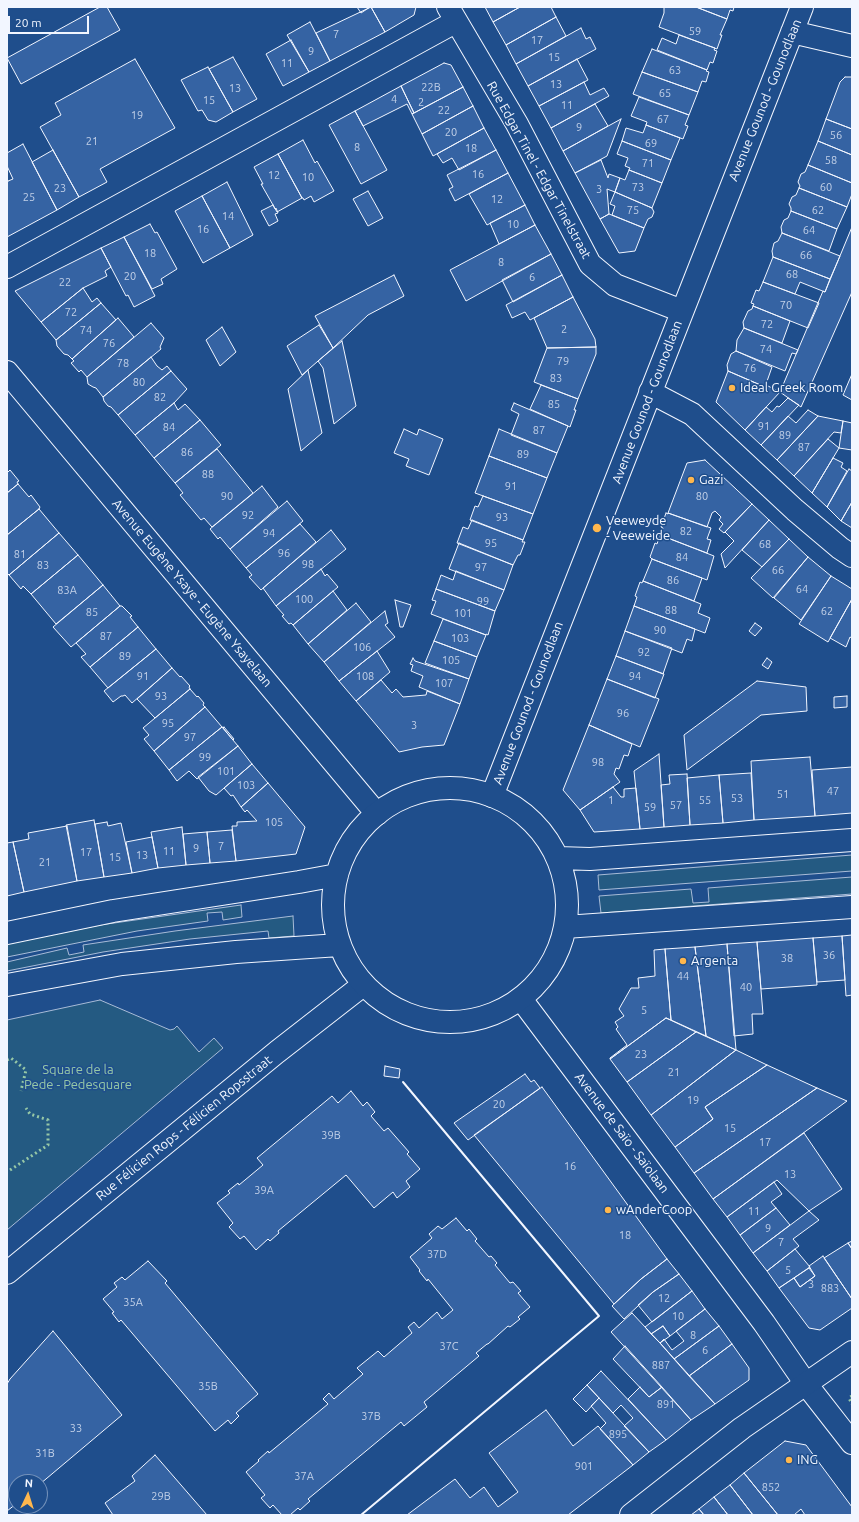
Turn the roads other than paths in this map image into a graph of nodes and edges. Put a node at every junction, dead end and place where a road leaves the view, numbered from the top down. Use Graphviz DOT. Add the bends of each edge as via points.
graph roads {
  1 [pos="802,7"];
  2 [pos="451,14"];
  3 [pos="792,32"];
  4 [pos="852,46"];
  5 [pos="7,267"];
  6 [pos="682,311"];
  7 [pos="7,372"];
  8 [pos="650,392"];
  9 [pos="852,556"];
  10 [pos="492,796"];
  11 [pos="377,814"];
  12 [pos="852,840"];
  13 [pos="558,858"];
  14 [pos="337,875"];
  15 [pos="852,907"];
  16 [pos="566,927"];
  17 [pos="7,933"];
  18 [pos="339,945"];
  19 [pos="7,985"];
  20 [pos="363,985"];
  21 [pos="521,999"];
  22 [pos="7,1273"];
  23 [pos="852,1352"];
  24 [pos="806,1384"];
  25 [pos="852,1443"];
  26 [pos="631,1515"];
  1 -- 3 [label="street, Avenue Gounod - Gounodlaan"];
  2 -- 5 [label="street"];
  2 -- 6 [label="street, Rue Edgar Tinel - Edgar Tinelstraat" via="517,124 590,264 615,285"];
  3 -- 4 [label="street"];
  3 -- 6 [label="street, Avenue Gounod - Gounodlaan"];
  6 -- 8 [label="street, Avenue Gounod - Gounodlaan"];
  7 -- 11 [label="street, Avenue Eugène Ysaye - Eugène Ysayelaan"];
  8 -- 9 [label="street" via="692,414 795,510"];
  8 -- 10 [label="street, Avenue Gounod - Gounodlaan"];
  10 -- 11 [label="street" via="468,790 438,789 398,800"];
  10 -- 13 [label="street" via="524,814 538,827"];
  11 -- 14 [label="street" via="356,836"];
  12 -- 13 [label="street" via="590,859"];
  13 -- 16 [label="street" via="567,892"];
  14 -- 17 [label="street" via="112,911"];
  14 -- 18 [label="street" via="333,911"];
  15 -- 16 [label="street"];
  16 -- 21 [label="street" via="560,948 550,967"];
  18 -- 19 [label="street" via="236,952 122,964"];
  18 -- 20 [label="street"];
  20 -- 21 [label="street" via="385,1004 411,1016 440,1022 482,1018 496,1014"];
  20 -- 22 [label="street, Rue Félicien Rops - Félicien Ropsstraat" via="277,1052"];
  21 -- 24 [label="street, Avenue de Saïo - Saïolaan" via="764,1323"];
  23 -- 24 [label="street"];
  24 -- 25 [label="street, Avenue de Saïo - Saïolaan"];
  24 -- 26 [label="street" via="742,1428"];
}
